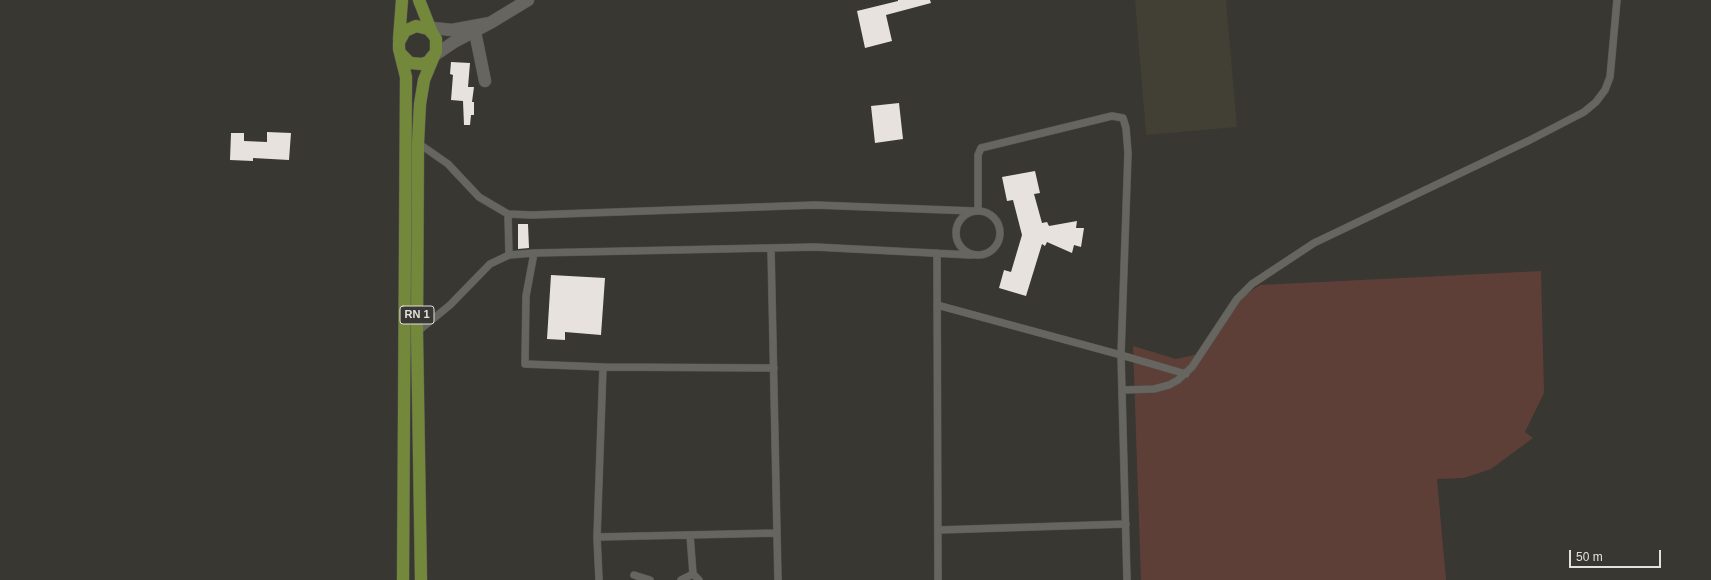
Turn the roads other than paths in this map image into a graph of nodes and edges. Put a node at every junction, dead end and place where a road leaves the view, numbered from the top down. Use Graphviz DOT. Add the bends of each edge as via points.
graph roads {
  1 [pos="402,0"];
  2 [pos="419,0"];
  3 [pos="528,0"];
  4 [pos="1617,0"];
  5 [pos="428,29"];
  6 [pos="475,29"];
  7 [pos="399,42"];
  8 [pos="401,54"];
  9 [pos="434,55"];
  10 [pos="485,81"];
  11 [pos="418,143"];
  12 [pos="976,211"];
  13 [pos="508,214"];
  14 [pos="771,249"];
  15 [pos="534,253"];
  16 [pos="937,253"];
  17 [pos="509,255"];
  18 [pos="972,255"];
  19 [pos="937,306"];
  20 [pos="417,332"];
  21 [pos="1121,355"];
  22 [pos="604,367"];
  23 [pos="774,368"];
  24 [pos="1186,374"];
  25 [pos="1122,390"];
  26 [pos="1126,524"];
  27 [pos="938,530"];
  28 [pos="777,533"];
  29 [pos="690,535"];
  30 [pos="597,537"];
  31 [pos="693,574"];
  32 [pos="634,575"];
  33 [pos="403,580"];
  34 [pos="421,580"];
  35 [pos="599,580"];
  36 [pos="650,580"];
  37 [pos="681,580"];
  38 [pos="699,580"];
  39 [pos="778,580"];
  40 [pos="938,580"];
  41 [pos="1127,580"];
  1 -- 7 [label="main road"];
  2 -- 5 [label="main road"];
  3 -- 6 [label="street"];
  4 -- 24 [label="lane" via="1610,77 1596,102 1584,112 1530,140 1314,243 1252,284 1238,299"];
  5 -- 6 [label="street"];
  5 -- 7 [label="main road" via="410,28 405,31"];
  5 -- 9 [label="main road" via="436,39"];
  6 -- 9 [label="street"];
  6 -- 10 [label="street"];
  7 -- 8 [label="main road"];
  8 -- 9 [label="main road" via="410,63 416,64 428,62"];
  8 -- 33 [label="main road, RN 1" via="406,77"];
  9 -- 11 [label="main road, RN 1" via="424,80"];
  11 -- 13 [label="lane" via="448,164 479,198"];
  11 -- 20 [label="main road, RN 1"];
  12 -- 13 [label="lane" via="815,205"];
  12 -- 18 [label="lane" via="966,213 955,232 959,246"];
  12 -- 18 [label="lane" via="991,214 996,219 999,225 999,240 996,246 985,254"];
  12 -- 21 [label="lane" via="978,155 981,148 1112,116 1123,118 1128,153"];
  13 -- 17 [label="lane"];
  14 -- 15 [label="lane"];
  14 -- 16 [label="lane" via="815,247"];
  14 -- 23 [label="lane"];
  15 -- 17 [label="lane"];
  15 -- 22 [label="lane" via="526,296 525,364"];
  16 -- 18 [label="lane"];
  16 -- 19 [label="lane"];
  17 -- 20 [label="lane" via="490,264 450,305"];
  19 -- 21 [label="lane"];
  19 -- 27 [label="lane"];
  20 -- 34 [label="main road, RN 1"];
  21 -- 24 [label="lane"];
  21 -- 25 [label="lane"];
  22 -- 23 [label="lane"];
  22 -- 30 [label="lane"];
  23 -- 28 [label="lane"];
  24 -- 25 [label="lane" via="1169,385 1154,389"];
  25 -- 26 [label="lane"];
  26 -- 27 [label="lane"];
  26 -- 41 [label="lane"];
  27 -- 40 [label="lane"];
  28 -- 29 [label="lane"];
  28 -- 39 [label="lane"];
  29 -- 30 [label="lane"];
  29 -- 31 [label="lane"];
  30 -- 35 [label="lane"];
  31 -- 37 [label="lane"];
  31 -- 38 [label="lane"];
  32 -- 36 [label="lane"];
}
